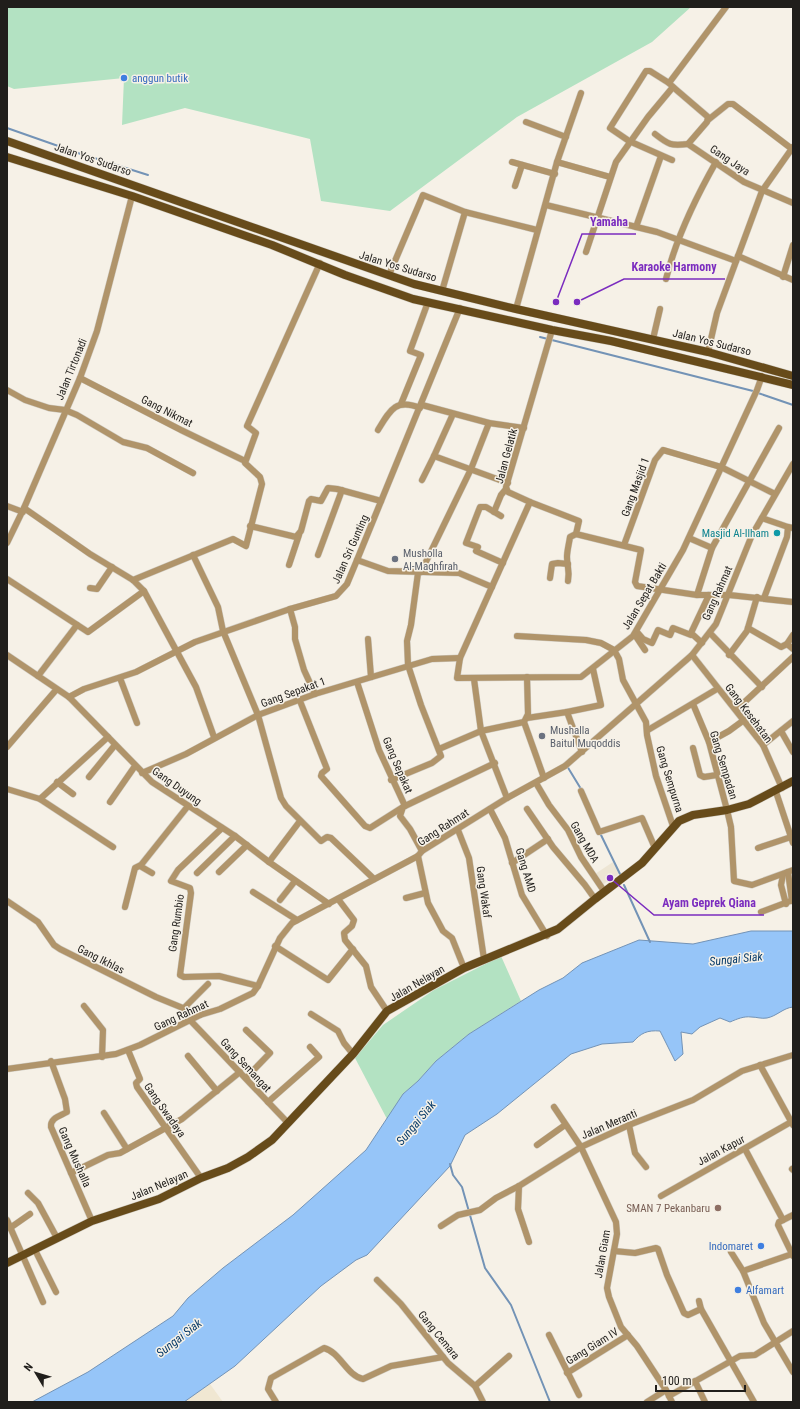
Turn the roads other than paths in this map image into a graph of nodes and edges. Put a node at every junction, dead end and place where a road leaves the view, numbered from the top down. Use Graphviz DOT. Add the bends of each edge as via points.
graph roads {
  1 [pos="726,7"];
  2 [pos="671,85"];
  3 [pos="581,93"];
  4 [pos="708,120"];
  5 [pos="526,122"];
  6 [pos="655,134"];
  7 [pos="566,137"];
  8 [pos="7,141"];
  9 [pos="630,141"];
  10 [pos="688,144"];
  11 [pos="792,148"];
  12 [pos="42,153"];
  13 [pos="661,156"];
  14 [pos="7,157"];
  15 [pos="672,160"];
  16 [pos="512,162"];
  17 [pos="558,162"];
  18 [pos="716,162"];
  19 [pos="522,164"];
  20 [pos="38,167"];
  21 [pos="555,174"];
  22 [pos="610,177"];
  23 [pos="515,186"];
  24 [pos="762,191"];
  25 [pos="132,196"];
  26 [pos="793,203"];
  27 [pos="546,205"];
  28 [pos="465,212"];
  29 [pos="597,217"];
  30 [pos="636,227"];
  31 [pos="537,230"];
  32 [pos="679,240"];
  33 [pos="793,245"];
  34 [pos="586,252"];
  35 [pos="737,258"];
  36 [pos="320,264"];
  37 [pos="389,275"];
  38 [pos="783,277"];
  39 [pos="666,279"];
  40 [pos="793,280"];
  41 [pos="442,291"];
  42 [pos="428,302"];
  43 [pos="460,308"];
  44 [pos="660,309"];
  45 [pos="516,310"];
  46 [pos="613,330"];
  47 [pos="550,336"];
  48 [pos="652,339"];
  49 [pos="611,341"];
  50 [pos="708,352"];
  51 [pos="762,376"];
  52 [pos="793,376"];
  53 [pos="80,378"];
  54 [pos="793,385"];
  55 [pos="7,390"];
  56 [pos="401,404"];
  57 [pos="421,406"];
  58 [pos="65,410"];
  59 [pos="453,414"];
  60 [pos="489,423"];
  61 [pos="524,428"];
  62 [pos="779,428"];
  63 [pos="378,430"];
  64 [pos="434,456"];
  65 [pos="245,461"];
  66 [pos="793,464"];
  67 [pos="721,467"];
  68 [pos="471,469"];
  69 [pos="193,473"];
  70 [pos="422,480"];
  71 [pos="749,482"];
  72 [pos="507,486"];
  73 [pos="342,490"];
  74 [pos="775,494"];
  75 [pos="381,501"];
  76 [pos="530,502"];
  77 [pos="7,506"];
  78 [pos="23,510"];
  79 [pos="494,512"];
  80 [pos="500,516"];
  81 [pos="762,518"];
  82 [pos="250,526"];
  83 [pos="791,527"];
  84 [pos="576,534"];
  85 [pos="299,535"];
  86 [pos="689,538"];
  87 [pos="7,543"];
  88 [pos="624,545"];
  89 [pos="712,548"];
  90 [pos="193,555"];
  91 [pos="318,555"];
  92 [pos="357,560"];
  93 [pos="504,563"];
  94 [pos="568,564"];
  95 [pos="289,565"];
  96 [pos="112,567"];
  97 [pos="419,572"];
  98 [pos="550,578"];
  99 [pos="7,579"];
  100 [pos="133,580"];
  101 [pos="568,581"];
  102 [pos="492,587"];
  103 [pos="90,588"];
  104 [pos="661,590"];
  105 [pos="144,591"];
  106 [pos="697,594"];
  107 [pos="709,595"];
  108 [pos="729,595"];
  109 [pos="761,598"];
  110 [pos="793,602"];
  111 [pos="290,609"];
  112 [pos="77,625"];
  113 [pos="748,628"];
  114 [pos="223,631"];
  115 [pos="710,633"];
  116 [pos="636,634"];
  117 [pos="691,635"];
  118 [pos="793,635"];
  119 [pos="517,636"];
  120 [pos="368,639"];
  121 [pos="702,643"];
  122 [pos="787,644"];
  123 [pos="793,649"];
  124 [pos="178,650"];
  125 [pos="614,650"];
  126 [pos="645,650"];
  127 [pos="7,655"];
  128 [pos="692,655"];
  129 [pos="729,655"];
  130 [pos="793,657"];
  131 [pos="460,658"];
  132 [pos="408,665"];
  133 [pos="592,669"];
  134 [pos="38,676"];
  135 [pos="372,677"];
  136 [pos="527,677"];
  137 [pos="120,678"];
  138 [pos="474,679"];
  139 [pos="357,682"];
  140 [pos="762,687"];
  141 [pos="717,688"];
  142 [pos="56,690"];
  143 [pos="315,694"];
  144 [pos="69,697"];
  145 [pos="300,701"];
  146 [pos="637,703"];
  147 [pos="693,704"];
  148 [pos="736,710"];
  149 [pos="567,712"];
  150 [pos="258,715"];
  151 [pos="526,720"];
  152 [pos="744,720"];
  153 [pos="793,721"];
  154 [pos="137,723"];
  155 [pos="648,730"];
  156 [pos="481,731"];
  157 [pos="781,731"];
  158 [pos="108,737"];
  159 [pos="214,737"];
  160 [pos="709,742"];
  161 [pos="115,745"];
  162 [pos="763,745"];
  163 [pos="7,747"];
  164 [pos="693,748"];
  165 [pos="439,749"];
  166 [pos="582,752"];
  167 [pos="793,752"];
  168 [pos="495,763"];
  169 [pos="135,766"];
  170 [pos="142,773"];
  171 [pos="717,775"];
  172 [pos="89,777"];
  173 [pos="544,778"];
  174 [pos="391,780"];
  175 [pos="57,782"];
  176 [pos="793,782"];
  177 [pos="536,783"];
  178 [pos="7,789"];
  179 [pos="779,790"];
  180 [pos="581,791"];
  181 [pos="73,794"];
  182 [pos="507,798"];
  183 [pos="40,799"];
  184 [pos="110,802"];
  185 [pos="188,806"];
  186 [pos="404,807"];
  187 [pos="490,809"];
  188 [pos="527,809"];
  189 [pos="727,810"];
  190 [pos="300,821"];
  191 [pos="674,826"];
  192 [pos="222,828"];
  193 [pos="458,830"];
  194 [pos="235,836"];
  195 [pos="548,839"];
  196 [pos="792,840"];
  197 [pos="247,845"];
  198 [pos="114,847"];
  199 [pos="655,848"];
  200 [pos="758,848"];
  201 [pos="420,853"];
  202 [pos="269,862"];
  203 [pos="512,863"];
  204 [pos="140,866"];
  205 [pos="219,872"];
  206 [pos="788,872"];
  207 [pos="152,873"];
  208 [pos="197,873"];
  209 [pos="374,879"];
  210 [pos="295,880"];
  211 [pos="604,891"];
  212 [pos="253,892"];
  213 [pos="425,893"];
  214 [pos="406,898"];
  215 [pos="338,899"];
  216 [pos="595,899"];
  217 [pos="280,900"];
  218 [pos="7,901"];
  219 [pos="790,901"];
  220 [pos="328,904"];
  221 [pos="125,907"];
  222 [pos="760,912"];
  223 [pos="296,920"];
  224 [pos="547,936"];
  225 [pos="275,946"];
  226 [pos="354,949"];
  227 [pos="484,959"];
  228 [pos="464,968"];
  229 [pos="208,984"];
  230 [pos="258,986"];
  231 [pos="84,1006"];
  232 [pos="183,1008"];
  233 [pos="387,1012"];
  234 [pos="311,1014"];
  235 [pos="200,1015"];
  236 [pos="190,1020"];
  237 [pos="246,1030"];
  238 [pos="310,1047"];
  239 [pos="128,1050"];
  240 [pos="353,1054"];
  241 [pos="793,1055"];
  242 [pos="102,1056"];
  243 [pos="188,1056"];
  244 [pos="51,1061"];
  245 [pos="760,1065"];
  246 [pos="7,1069"];
  247 [pos="240,1072"];
  248 [pos="246,1078"];
  249 [pos="217,1091"];
  250 [pos="268,1102"];
  251 [pos="554,1107"];
  252 [pos="104,1113"];
  253 [pos="288,1123"];
  254 [pos="792,1124"];
  255 [pos="565,1125"];
  256 [pos="629,1125"];
  257 [pos="165,1127"];
  258 [pos="537,1145"];
  259 [pos="581,1147"];
  260 [pos="127,1149"];
  261 [pos="745,1149"];
  262 [pos="646,1167"];
  263 [pos="71,1173"];
  264 [pos="201,1178"];
  265 [pos="519,1186"];
  266 [pos="28,1192"];
  267 [pos="661,1196"];
  268 [pos="30,1214"];
  269 [pos="793,1215"];
  270 [pos="7,1220"];
  271 [pos="784,1220"];
  272 [pos="92,1221"];
  273 [pos="441,1226"];
  274 [pos="10,1228"];
  275 [pos="57,1238"];
  276 [pos="529,1242"];
  277 [pos="35,1250"];
  278 [pos="614,1251"];
  279 [pos="731,1252"];
  280 [pos="24,1254"];
  281 [pos="793,1255"];
  282 [pos="7,1263"];
  283 [pos="743,1271"];
  284 [pos="377,1280"];
  285 [pos="56,1292"];
  286 [pos="699,1301"];
  287 [pos="43,1302"];
  288 [pos="701,1309"];
  289 [pos="793,1331"];
  290 [pos="549,1335"];
  291 [pos="628,1335"];
  292 [pos="775,1343"];
  293 [pos="508,1356"];
  294 [pos="443,1357"];
  295 [pos="730,1361"];
  296 [pos="793,1372"];
  297 [pos="567,1374"];
  298 [pos="695,1381"];
  299 [pos="475,1386"];
  300 [pos="579,1395"];
  301 [pos="669,1396"];
  302 [pos="276,1402"];
  303 [pos="483,1402"];
  304 [pos="647,1402"];
  305 [pos="705,1402"];
  306 [pos="754,1402"];
  1 -- 2 [label="street"];
  2 -- 4 [label="street"];
  2 -- 9 [label="street"];
  2 -- 9 [label="street" via="648,70 641,77 610,128"];
  3 -- 7 [label="street"];
  4 -- 10 [label="street"];
  4 -- 11 [label="street" via="728,104 733,104"];
  5 -- 7 [label="street"];
  6 -- 10 [label="street" via="667,144"];
  7 -- 17 [label="street"];
  8 -- 12 [label="main road, Jalan Yos Sudarso"];
  9 -- 13 [label="street"];
  9 -- 22 [label="street" via="616,162"];
  10 -- 18 [label="street, Gang Jaya"];
  11 -- 24 [label="street"];
  12 -- 20 [label="main road"];
  12 -- 37 [label="main road, Jalan Yos Sudarso"];
  13 -- 15 [label="street"];
  13 -- 30 [label="street"];
  14 -- 20 [label="main road, Jalan Yos Sudarso"];
  16 -- 19 [label="street"];
  17 -- 21 [label="street"];
  17 -- 22 [label="street"];
  18 -- 24 [label="street, Gang Jaya"];
  18 -- 32 [label="street" via="699,192"];
  19 -- 21 [label="street"];
  19 -- 23 [label="street"];
  20 -- 25 [label="main road, Jalan Yos Sudarso"];
  21 -- 27 [label="street"];
  22 -- 29 [label="street"];
  24 -- 26 [label="street, Gang Jaya"];
  24 -- 35 [label="street"];
  25 -- 36 [label="main road, Jalan Yos Sudarso"];
  25 -- 53 [label="street, Jalan Tirtonadi" via="97,331"];
  27 -- 29 [label="street"];
  27 -- 31 [label="street"];
  28 -- 31 [label="street"];
  28 -- 37 [label="street" via="425,195 420,197"];
  28 -- 41 [label="street"];
  29 -- 30 [label="street"];
  29 -- 34 [label="street"];
  30 -- 32 [label="street"];
  31 -- 45 [label="street"];
  32 -- 35 [label="street"];
  32 -- 39 [label="street"];
  33 -- 38 [label="street"];
  35 -- 38 [label="street"];
  35 -- 50 [label="street" via="717,313"];
  36 -- 42 [label="main road, Jalan Yos Sudarso" via="345,275"];
  36 -- 65 [label="street" via="247,426 256,433"];
  37 -- 41 [label="main road, Jalan Yos Sudarso"];
  38 -- 40 [label="street"];
  41 -- 45 [label="main road, Jalan Yos Sudarso"];
  42 -- 43 [label="main road, Jalan Yos Sudarso"];
  42 -- 56 [label="street" via="410,351 421,355"];
  43 -- 47 [label="main road, Jalan Yos Sudarso"];
  43 -- 57 [label="street, Jalan Sri Gunting"];
  44 -- 48 [label="street"];
  45 -- 46 [label="main road, Jalan Yos Sudarso"];
  46 -- 48 [label="main road, Jalan Yos Sudarso"];
  46 -- 49 [label="main road"];
  47 -- 49 [label="main road, Jalan Yos Sudarso"];
  47 -- 61 [label="street, Jalan Gelatik"];
  48 -- 50 [label="main road, Jalan Yos Sudarso"];
  49 -- 51 [label="main road, Jalan Yos Sudarso"];
  50 -- 52 [label="main road, Jalan Yos Sudarso"];
  51 -- 54 [label="main road, Jalan Yos Sudarso"];
  51 -- 67 [label="street, Jalan Sepat Bakti"];
  53 -- 58 [label="street, Jalan Tirtonadi"];
  53 -- 65 [label="street, Gang Nikmat"];
  55 -- 58 [label="street" via="25,400"];
  56 -- 57 [label="street"];
  56 -- 63 [label="street" via="390,411"];
  57 -- 59 [label="street"];
  57 -- 75 [label="street, Jalan Sri Gunting"];
  58 -- 69 [label="street" via="123,442 147,448"];
  58 -- 78 [label="street, Jalan Tirtonadi"];
  59 -- 60 [label="street"];
  59 -- 64 [label="street"];
  60 -- 61 [label="street"];
  60 -- 68 [label="street"];
  61 -- 72 [label="street, Jalan Gelatik"];
  62 -- 71 [label="street"];
  64 -- 68 [label="street"];
  64 -- 70 [label="street"];
  65 -- 82 [label="street" via="245,464 260,477 262,484"];
  66 -- 74 [label="street, Gang Rahmat"];
  67 -- 71 [label="street"];
  67 -- 86 [label="street, Jalan Sepat Bakti"];
  67 -- 88 [label="street, Gang Masjid 1" via="666,450 660,452"];
  68 -- 72 [label="street"];
  68 -- 97 [label="street"];
  71 -- 74 [label="street"];
  71 -- 89 [label="street"];
  72 -- 76 [label="street, Jalan Gelatik" via="508,492"];
  72 -- 79 [label="street"];
  73 -- 75 [label="street"];
  73 -- 85 [label="street" via="328,488 321,500 310,500"];
  73 -- 91 [label="street"];
  74 -- 81 [label="street, Gang Rahmat"];
  75 -- 92 [label="street, Jalan Sri Gunting"];
  76 -- 84 [label="street, Jalan Gelatik" via="579,521"];
  76 -- 93 [label="street"];
  77 -- 78 [label="street"];
  78 -- 87 [label="street, Jalan Tirtonadi"];
  78 -- 96 [label="street"];
  79 -- 80 [label="street"];
  79 -- 93 [label="street" via="480,507 466,543 478,547 476,551"];
  81 -- 83 [label="street"];
  81 -- 108 [label="street, Gang Rahmat" via="752,535"];
  82 -- 85 [label="street" via="296,537"];
  82 -- 90 [label="street" via="246,546 233,539"];
  83 -- 109 [label="street"];
  84 -- 88 [label="street"];
  84 -- 94 [label="street" via="570,537"];
  85 -- 95 [label="street"];
  86 -- 89 [label="street"];
  86 -- 104 [label="street, Jalan Sepat Bakti"];
  88 -- 104 [label="street" via="641,550 636,585"];
  89 -- 106 [label="street"];
  90 -- 100 [label="street"];
  90 -- 114 [label="street" via="218,607"];
  92 -- 97 [label="street" via="388,571"];
  92 -- 111 [label="street, Jalan Sri Gunting" via="347,584 336,596"];
  93 -- 102 [label="street"];
  94 -- 98 [label="street" via="552,564"];
  94 -- 101 [label="street"];
  96 -- 100 [label="street"];
  96 -- 103 [label="street" via="97,589"];
  97 -- 102 [label="street" via="459,573"];
  97 -- 132 [label="street" via="407,641"];
  99 -- 112 [label="street"];
  100 -- 105 [label="street"];
  102 -- 131 [label="street"];
  104 -- 106 [label="street"];
  104 -- 116 [label="street, Jalan Sepat Bakti"];
  105 -- 112 [label="street" via="90,632"];
  105 -- 124 [label="street"];
  106 -- 107 [label="street"];
  107 -- 108 [label="street"];
  107 -- 117 [label="street"];
  108 -- 109 [label="street"];
  108 -- 115 [label="street, Gang Rahmat"];
  109 -- 110 [label="street"];
  109 -- 113 [label="street"];
  111 -- 114 [label="street, Jalan Sri Gunting"];
  111 -- 143 [label="street" via="304,670"];
  112 -- 134 [label="street"];
  113 -- 122 [label="street" via="781,647"];
  113 -- 129 [label="street"];
  114 -- 124 [label="street, Jalan Sri Gunting"];
  114 -- 150 [label="street"];
  115 -- 121 [label="street, Gang Rahmat"];
  115 -- 129 [label="street"];
  116 -- 117 [label="street" via="652,643 658,630 670,635 673,628"];
  116 -- 125 [label="street, Jalan Sepat Bakti"];
  116 -- 126 [label="street"];
  117 -- 121 [label="street"];
  118 -- 122 [label="street"];
  119 -- 125 [label="street" via="586,640 601,643"];
  120 -- 135 [label="street"];
  121 -- 128 [label="street, Gang Rahmat"];
  122 -- 123 [label="street"];
  124 -- 137 [label="street, Jalan Sri Gunting"];
  124 -- 159 [label="street" via="196,686"];
  125 -- 133 [label="street, Jalan Sepat Bakti"];
  125 -- 146 [label="street, Gang Sempurna" via="623,680"];
  127 -- 134 [label="street, Gang Duyung"];
  128 -- 141 [label="street, Gang Kesehatan"];
  128 -- 146 [label="street, Gang Rahmat"];
  129 -- 140 [label="street"];
  130 -- 140 [label="street"];
  131 -- 132 [label="street, Gang Sepakat 1" via="441,657"];
  131 -- 138 [label="street, Jalan Sepat Bakti" via="458,678"];
  132 -- 135 [label="street, Gang Sepakat 1"];
  132 -- 165 [label="street"];
  133 -- 136 [label="street, Jalan Sepat Bakti" via="588,674 576,679"];
  133 -- 149 [label="street" via="601,705"];
  134 -- 142 [label="street, Gang Duyung"];
  135 -- 139 [label="street, Gang Sepakat 1"];
  136 -- 138 [label="street, Jalan Sepat Bakti"];
  136 -- 151 [label="street"];
  137 -- 144 [label="street, Jalan Sri Gunting" via="84,689"];
  137 -- 154 [label="street"];
  138 -- 156 [label="street"];
  139 -- 143 [label="street, Gang Sepakat 1" via="339,685"];
  139 -- 174 [label="street, Gang Sepakat"];
  140 -- 148 [label="street"];
  141 -- 147 [label="street"];
  141 -- 148 [label="street, Gang Kesehatan"];
  142 -- 144 [label="street, Gang Duyung"];
  142 -- 163 [label="street"];
  143 -- 145 [label="street, Gang Sepakat 1"];
  144 -- 158 [label="street, Gang Duyung"];
  145 -- 150 [label="street, Gang Sepakat 1"];
  145 -- 186 [label="street" via="327,769 321,776 365,826 370,828"];
  146 -- 155 [label="street, Gang Sempurna"];
  146 -- 166 [label="street, Gang Rahmat"];
  147 -- 155 [label="street"];
  147 -- 160 [label="street, Gang Sempadan"];
  148 -- 152 [label="street, Gang Kesehatan"];
  149 -- 151 [label="street"];
  149 -- 166 [label="street"];
  150 -- 159 [label="street, Gang Sepakat 1"];
  150 -- 190 [label="street" via="281,798"];
  151 -- 156 [label="street"];
  151 -- 173 [label="street"];
  152 -- 160 [label="street"];
  152 -- 162 [label="street, Gang Kesehatan"];
  153 -- 157 [label="street"];
  155 -- 191 [label="street, Gang Sempurna" via="656,776"];
  156 -- 165 [label="street"];
  156 -- 168 [label="street"];
  157 -- 162 [label="street"];
  157 -- 167 [label="street"];
  158 -- 161 [label="street, Gang Duyung"];
  158 -- 175 [label="street"];
  159 -- 170 [label="street, Gang Sepakat 1" via="172,761"];
  160 -- 171 [label="street, Gang Sempadan"];
  161 -- 169 [label="street, Gang Duyung"];
  161 -- 172 [label="street"];
  162 -- 179 [label="street, Gang Kesehatan"];
  164 -- 171 [label="street" via="700,775"];
  165 -- 174 [label="street" via="440,759"];
  166 -- 173 [label="street, Gang Rahmat"];
  168 -- 182 [label="street"];
  168 -- 186 [label="street"];
  169 -- 170 [label="street, Gang Duyung"];
  169 -- 184 [label="street"];
  170 -- 185 [label="street, Gang Duyung"];
  171 -- 189 [label="street, Gang Sempadan"];
  173 -- 177 [label="street, Gang Rahmat"];
  174 -- 186 [label="street, Gang Sepakat"];
  175 -- 181 [label="street"];
  175 -- 183 [label="street"];
  176 -- 179 [label="main road, Jalan Nelayan"];
  177 -- 182 [label="street, Gang Rahmat"];
  177 -- 211 [label="street, Gang MDA" via="548,805 568,830 581,857"];
  178 -- 183 [label="street"];
  179 -- 189 [label="main road, Jalan Nelayan" via="749,804"];
  179 -- 196 [label="street, Gang Kesehatan"];
  180 -- 199 [label="street" via="600,832 642,818"];
  182 -- 187 [label="street, Gang Rahmat"];
  183 -- 198 [label="street"];
  185 -- 192 [label="street, Gang Duyung"];
  185 -- 204 [label="street"];
  186 -- 201 [label="street, Gang Sepakat" via="400,816 410,829"];
  187 -- 193 [label="street, Gang Rahmat"];
  187 -- 203 [label="street, Gang AMD" via="505,838"];
  188 -- 195 [label="street"];
  189 -- 191 [label="main road, Jalan Nelayan" via="693,815"];
  189 -- 206 [label="street, Gang Sempadan" via="734,882 752,885"];
  190 -- 202 [label="street"];
  190 -- 209 [label="street" via="321,841 327,837 331,838"];
  191 -- 199 [label="main road, Jalan Nelayan"];
  192 -- 194 [label="street, Gang Duyung"];
  192 -- 230 [label="street, Gang Rumbio" via="182,865 171,881 190,888 191,893 180,975 219,976"];
  193 -- 201 [label="street, Gang Rahmat"];
  193 -- 227 [label="street, Gang Wakaf" via="469,858"];
  194 -- 197 [label="street, Gang Duyung"];
  194 -- 208 [label="street"];
  195 -- 203 [label="street"];
  195 -- 216 [label="street"];
  196 -- 200 [label="street"];
  197 -- 202 [label="street, Gang Duyung"];
  197 -- 205 [label="street"];
  199 -- 211 [label="main road, Jalan Nelayan" via="642,863"];
  201 -- 209 [label="street, Gang Rahmat"];
  201 -- 213 [label="street, Gang Sepakat"];
  202 -- 210 [label="street, Gang Duyung"];
  203 -- 224 [label="street, Gang AMD" via="522,895"];
  204 -- 207 [label="street"];
  204 -- 221 [label="street" via="135,868"];
  206 -- 219 [label="street" via="781,885"];
  209 -- 215 [label="street, Gang Rahmat"];
  210 -- 217 [label="street"];
  210 -- 220 [label="street, Gang Duyung"];
  211 -- 216 [label="main road, Jalan Nelayan"];
  212 -- 223 [label="street"];
  213 -- 214 [label="street"];
  213 -- 228 [label="street, Gang Sepakat" via="443,931 452,938"];
  215 -- 220 [label="street, Gang Rahmat"];
  215 -- 226 [label="street" via="354,920 343,936"];
  216 -- 224 [label="main road, Jalan Nelayan"];
  218 -- 232 [label="street, Gang Ikhlas" via="38,922 54,945 60,949"];
  219 -- 222 [label="street"];
  220 -- 223 [label="street, Gang Rahmat"];
  223 -- 225 [label="street, Gang Rahmat" via="284,931"];
  224 -- 227 [label="main road, Jalan Nelayan"];
  225 -- 226 [label="street" via="328,980"];
  225 -- 230 [label="street, Gang Rahmat"];
  226 -- 233 [label="street" via="366,966 371,987"];
  227 -- 228 [label="main road, Jalan Nelayan"];
  228 -- 233 [label="main road, Jalan Nelayan"];
  229 -- 232 [label="street"];
  230 -- 235 [label="street, Gang Rahmat" via="253,993"];
  231 -- 242 [label="street" via="103,1030"];
  232 -- 235 [label="street, Gang Ikhlas"];
  233 -- 240 [label="main road, Jalan Nelayan"];
  234 -- 240 [label="street" via="338,1031"];
  235 -- 236 [label="street, Gang Rahmat"];
  236 -- 239 [label="street, Gang Rahmat"];
  236 -- 247 [label="street, Gang Semangat"];
  237 -- 248 [label="street" via="270,1053"];
  238 -- 250 [label="street" via="319,1057"];
  239 -- 242 [label="street, Gang Rahmat"];
  239 -- 257 [label="street, Gang Swadaya" via="140,1079 136,1086"];
  240 -- 253 [label="main road, Jalan Nelayan"];
  241 -- 245 [label="street, Jalan Meranti"];
  242 -- 244 [label="street, Gang Rahmat"];
  243 -- 249 [label="street"];
  244 -- 246 [label="street, Gang Rahmat"];
  244 -- 263 [label="street, Gang Mushalla" via="67,1112 50,1124"];
  245 -- 254 [label="street, Jalan Kapur"];
  245 -- 256 [label="street, Jalan Meranti" via="742,1071 679,1106"];
  247 -- 248 [label="street, Gang Semangat"];
  247 -- 249 [label="street"];
  248 -- 250 [label="street, Gang Semangat"];
  249 -- 257 [label="street" via="182,1119"];
  250 -- 253 [label="street, Gang Semangat"];
  251 -- 255 [label="street, Jalan Giam"];
  252 -- 260 [label="street"];
  253 -- 264 [label="main road, Jalan Nelayan" via="262,1148 228,1168"];
  254 -- 261 [label="street, Jalan Kapur"];
  255 -- 258 [label="street"];
  255 -- 259 [label="street, Jalan Giam"];
  256 -- 259 [label="street, Jalan Meranti"];
  256 -- 262 [label="street" via="635,1153"];
  257 -- 260 [label="street"];
  257 -- 264 [label="street, Gang Swadaya"];
  259 -- 265 [label="street, Jalan Meranti"];
  259 -- 278 [label="street, Jalan Giam" via="616,1222 618,1230"];
  260 -- 263 [label="street"];
  261 -- 267 [label="street, Jalan Kapur" via="704,1169"];
  261 -- 271 [label="street"];
  263 -- 272 [label="street, Gang Mushalla"];
  264 -- 272 [label="main road, Jalan Nelayan" via="159,1199"];
  265 -- 273 [label="street, Jalan Meranti" via="480,1210 458,1215"];
  265 -- 276 [label="street" via="518,1209"];
  266 -- 275 [label="street" via="38,1203"];
  268 -- 274 [label="street"];
  269 -- 271 [label="street"];
  270 -- 274 [label="street"];
  271 -- 281 [label="street" via="778,1225"];
  272 -- 275 [label="main road, Jalan Nelayan"];
  274 -- 280 [label="street"];
  275 -- 277 [label="main road, Jalan Nelayan"];
  277 -- 280 [label="main road, Jalan Nelayan"];
  277 -- 285 [label="street"];
  278 -- 288 [label="street" via="633,1253 658,1249 684,1313 688,1315"];
  278 -- 291 [label="street, Jalan Giam" via="607,1292 618,1322"];
  279 -- 283 [label="street"];
  280 -- 282 [label="main road, Jalan Nelayan"];
  280 -- 287 [label="street" via="34,1286"];
  281 -- 283 [label="street"];
  283 -- 292 [label="street"];
  284 -- 294 [label="street, Gang Cemara" via="401,1304"];
  286 -- 288 [label="street"];
  288 -- 295 [label="street"];
  289 -- 292 [label="street"];
  290 -- 297 [label="street, Gang Giam IV"];
  291 -- 297 [label="street, Gang Giam IV"];
  291 -- 301 [label="street, Jalan Giam"];
  292 -- 295 [label="street" via="755,1355 742,1355"];
  292 -- 296 [label="street"];
  293 -- 299 [label="street"];
  294 -- 299 [label="street, Gang Cemara" via="453,1369"];
  294 -- 302 [label="street" via="391,1366 363,1379 352,1372 330,1350 324,1348 271,1378 268,1389"];
  295 -- 298 [label="street"];
  295 -- 306 [label="street"];
  297 -- 300 [label="street, Gang Giam IV"];
  298 -- 301 [label="street"];
  298 -- 305 [label="street"];
  299 -- 303 [label="street, Gang Cemara"];
  301 -- 304 [label="street"];
}
